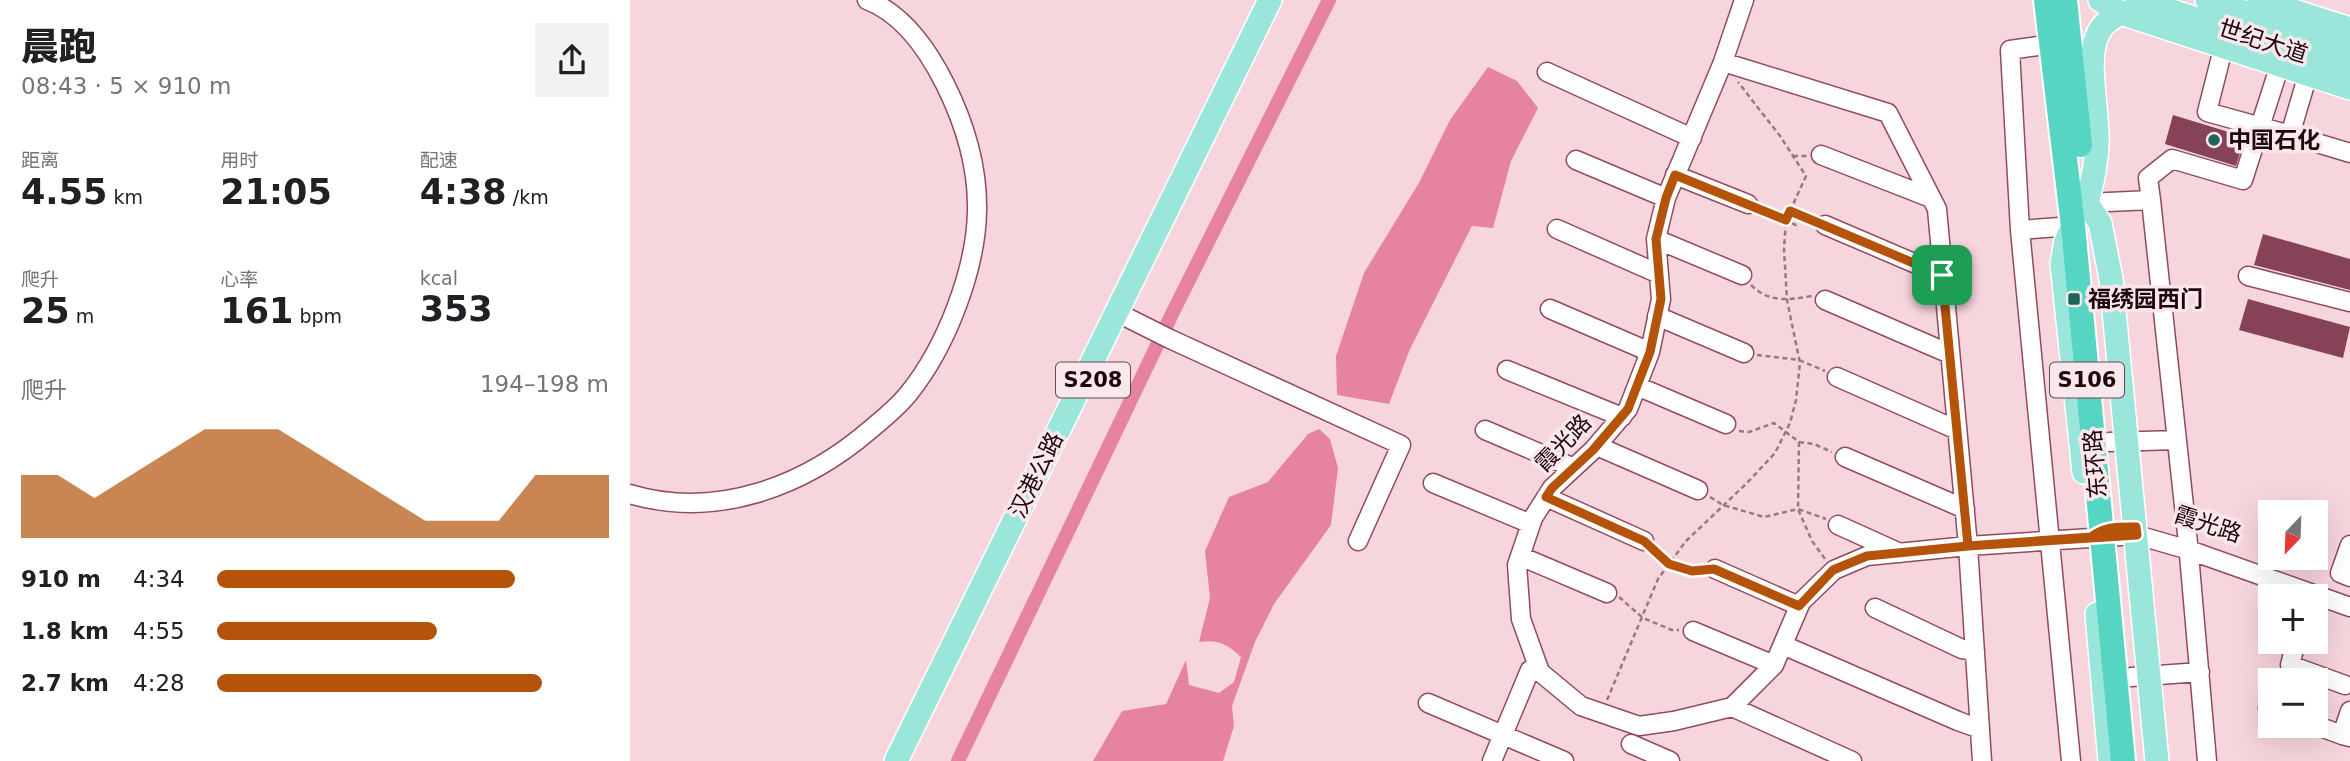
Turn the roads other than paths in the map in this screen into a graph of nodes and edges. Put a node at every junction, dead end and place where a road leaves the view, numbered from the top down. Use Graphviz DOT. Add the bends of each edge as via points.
graph roads {
  1 [pos="867,0"];
  2 [pos="1270,0"];
  3 [pos="1280,0"];
  4 [pos="1744,0"];
  5 [pos="2046,0"];
  6 [pos="2065,0"];
  7 [pos="2101,0"];
  8 [pos="2210,0"];
  9 [pos="2245,0"];
  10 [pos="2129,6"];
  11 [pos="2260,9"];
  12 [pos="2350,29"];
  13 [pos="2226,38"];
  14 [pos="2052,44"];
  15 [pos="2350,47"];
  16 [pos="2283,56"];
  17 [pos="1723,62"];
  18 [pos="2311,66"];
  19 [pos="2350,69"];
  20 [pos="1547,72"];
  21 [pos="2350,88"];
  22 [pos="2261,127"];
  23 [pos="2290,135"];
  24 [pos="1692,138"];
  25 [pos="2350,153"];
  26 [pos="1821,155"];
  27 [pos="1576,160"];
  28 [pos="1675,175"];
  29 [pos="1666,198"];
  30 [pos="1931,198"];
  31 [pos="2151,200"];
  32 [pos="2087,203"];
  33 [pos="1748,204"];
  34 [pos="1825,225"];
  35 [pos="2073,226"];
  36 [pos="1557,229"];
  37 [pos="2020,230"];
  38 [pos="1656,239"];
  39 [pos="1659,274"];
  40 [pos="1742,275"];
  41 [pos="1942,275"];
  42 [pos="2248,276"];
  43 [pos="1825,300"];
  44 [pos="2350,302"];
  45 [pos="1550,309"];
  46 [pos="1120,314"];
  47 [pos="1657,316"];
  48 [pos="1650,352"];
  49 [pos="1744,353"];
  50 [pos="1950,354"];
  51 [pos="1507,370"];
  52 [pos="1837,377"];
  53 [pos="1637,386"];
  54 [pos="1622,417"];
  55 [pos="1726,424"];
  56 [pos="1485,429"];
  57 [pos="1957,430"];
  58 [pos="2177,440"];
  59 [pos="2118,442"];
  60 [pos="1597,446"];
  61 [pos="1845,457"];
  62 [pos="1574,468"];
  63 [pos="1433,483"];
  64 [pos="1698,490"];
  65 [pos="630,494"];
  66 [pos="1546,497"];
  67 [pos="1965,509"];
  68 [pos="1531,524"];
  69 [pos="1839,525"];
  70 [pos="2115,532"];
  71 [pos="1358,541"];
  72 [pos="1644,541"];
  73 [pos="2049,541"];
  74 [pos="2350,545"];
  75 [pos="1968,546"];
  76 [pos="2188,546"];
  77 [pos="1900,553"];
  78 [pos="1520,555"];
  79 [pos="1714,569"];
  80 [pos="2350,577"];
  81 [pos="2290,584"];
  82 [pos="1607,593"];
  83 [pos="2328,595"];
  84 [pos="2328,598"];
  85 [pos="2350,598"];
  86 [pos="1799,606"];
  87 [pos="2350,607"];
  88 [pos="1875,608"];
  89 [pos="1693,631"];
  90 [pos="1783,645"];
  91 [pos="1975,651"];
  92 [pos="2293,654"];
  93 [pos="1774,665"];
  94 [pos="1538,666"];
  95 [pos="2200,673"];
  96 [pos="2140,676"];
  97 [pos="2345,685"];
  98 [pos="1428,703"];
  99 [pos="1732,707"];
  100 [pos="2350,710"];
  101 [pos="1639,726"];
  102 [pos="1980,729"];
  103 [pos="2328,730"];
  104 [pos="1502,735"];
  105 [pos="2346,736"];
  106 [pos="1628,753"];
  107 [pos="896,761"];
  108 [pos="908,761"];
  109 [pos="1492,761"];
  110 [pos="1564,761"];
  111 [pos="1670,761"];
  112 [pos="1852,761"];
  113 [pos="1982,761"];
  114 [pos="2071,761"];
  115 [pos="2110,761"];
  116 [pos="2123,761"];
  117 [pos="2138,761"];
  118 [pos="2157,761"];
  119 [pos="2207,761"];
  1 -- 65 [label="street" via="908,28 934,64 971,151 976,230 944,334 923,374 889,414 801,478 749,496 703,502 659,501"];
  2 -- 46 [label="main road, 汉港公路"];
  3 -- 46 [label="main road, 汉港公路 / S208"];
  4 -- 17 [label="street, 霞光路"];
  5 -- 14 [label="highway, 东环路 / S106"];
  6 -- 32 [label="highway, 东环路 / S106"];
  7 -- 10 [label="main road"];
  8 -- 11 [label="main road, 世纪大道"];
  9 -- 11 [label="main road"];
  10 -- 13 [label="main road"];
  10 -- 13 [label="main road, 世纪大道" via="2167,9"];
  10 -- 32 [label="main road" via="2105,23 2092,53 2096,151"];
  11 -- 12 [label="main road"];
  11 -- 15 [label="main road, 世纪大道"];
  13 -- 16 [label="main road"];
  13 -- 22 [label="street" via="2207,112"];
  14 -- 35 [label="highway, 东环路 / S106"];
  14 -- 37 [label="street" via="2010,50"];
  16 -- 18 [label="main road"];
  16 -- 22 [label="street"];
  17 -- 24 [label="street, 霞光路"];
  17 -- 30 [label="street" via="1888,113"];
  18 -- 19 [label="main road, 世纪大道"];
  18 -- 21 [label="main road"];
  18 -- 23 [label="street"];
  20 -- 24 [label="street"];
  22 -- 23 [label="street"];
  22 -- 31 [label="street" via="2243,180 2172,159 2148,177"];
  23 -- 25 [label="street"];
  24 -- 28 [label="street, 霞光路"];
  26 -- 30 [label="street"];
  27 -- 29 [label="street"];
  28 -- 29 [label="street, 霞光路"];
  28 -- 33 [label="street"];
  29 -- 38 [label="street, 霞光路"];
  30 -- 41 [label="street" via="1937,209"];
  31 -- 32 [label="street"];
  31 -- 58 [label="street"];
  32 -- 59 [label="highway, 东环路 / S106"];
  34 -- 41 [label="street"];
  35 -- 37 [label="street"];
  35 -- 70 [label="highway, 东环路 / S106"];
  36 -- 39 [label="street"];
  37 -- 73 [label="street"];
  38 -- 39 [label="street, 霞光路"];
  38 -- 40 [label="street"];
  39 -- 47 [label="street, 霞光路"];
  41 -- 50 [label="street"];
  42 -- 44 [label="street"];
  43 -- 50 [label="street"];
  45 -- 48 [label="street"];
  46 -- 71 [label="street" via="1401,445"];
  46 -- 107 [label="main road, 汉港公路"];
  46 -- 108 [label="main road, 汉港公路 / S208"];
  47 -- 48 [label="street, 霞光路"];
  47 -- 49 [label="street"];
  48 -- 53 [label="street, 霞光路"];
  50 -- 57 [label="street"];
  51 -- 54 [label="street"];
  52 -- 57 [label="street"];
  53 -- 54 [label="street, 霞光路"];
  53 -- 55 [label="street"];
  54 -- 60 [label="street, 霞光路"];
  56 -- 62 [label="street"];
  57 -- 67 [label="street"];
  58 -- 59 [label="street"];
  58 -- 76 [label="street"];
  59 -- 70 [label="highway, 东环路 / S106"];
  60 -- 62 [label="street, 霞光路"];
  60 -- 64 [label="street"];
  61 -- 67 [label="street"];
  62 -- 66 [label="street, 霞光路"];
  63 -- 68 [label="street"];
  66 -- 68 [label="street, 霞光路"];
  66 -- 72 [label="street"];
  67 -- 75 [label="street"];
  68 -- 78 [label="street, 霞光路"];
  69 -- 77 [label="street"];
  70 -- 73 [label="street, 霞光路"];
  70 -- 76 [label="street, 霞光路"];
  70 -- 96 [label="highway, 东环路 / S106"];
  70 -- 115 [label="main road"];
  70 -- 116 [label="highway, 东环路 / S106"];
  73 -- 75 [label="street, 霞光路"];
  73 -- 114 [label="street"];
  74 -- 80 [label="street" via="2340,573"];
  75 -- 77 [label="street, 霞光路"];
  75 -- 91 [label="street"];
  76 -- 81 [label="street, 霞光路"];
  76 -- 95 [label="street"];
  77 -- 86 [label="street, 霞光路" via="1867,556 1833,570"];
  78 -- 82 [label="street"];
  78 -- 94 [label="street, 霞光路" via="1521,619"];
  79 -- 86 [label="street"];
  83 -- 85 [label="street, 霞光路"];
  84 -- 87 [label="street, 霞光路"];
  86 -- 90 [label="street, 霞光路"];
  88 -- 91 [label="street"];
  89 -- 93 [label="street"];
  90 -- 93 [label="street, 霞光路"];
  90 -- 102 [label="street"];
  91 -- 102 [label="street"];
  92 -- 97 [label="street" via="2290,665"];
  93 -- 99 [label="street, 霞光路"];
  94 -- 101 [label="street, 霞光路" via="1581,706"];
  94 -- 104 [label="street" via="1530,670"];
  95 -- 96 [label="street"];
  95 -- 119 [label="street"];
  96 -- 117 [label="highway, 东环路 / S106"];
  96 -- 118 [label="main road"];
  98 -- 104 [label="street"];
  99 -- 101 [label="street, 霞光路"];
  99 -- 112 [label="street"];
  100 -- 105 [label="street"];
  101 -- 106 [label="street"];
  102 -- 113 [label="street"];
  103 -- 105 [label="street"];
  104 -- 109 [label="street"];
  104 -- 110 [label="street"];
  106 -- 111 [label="street"];
}
